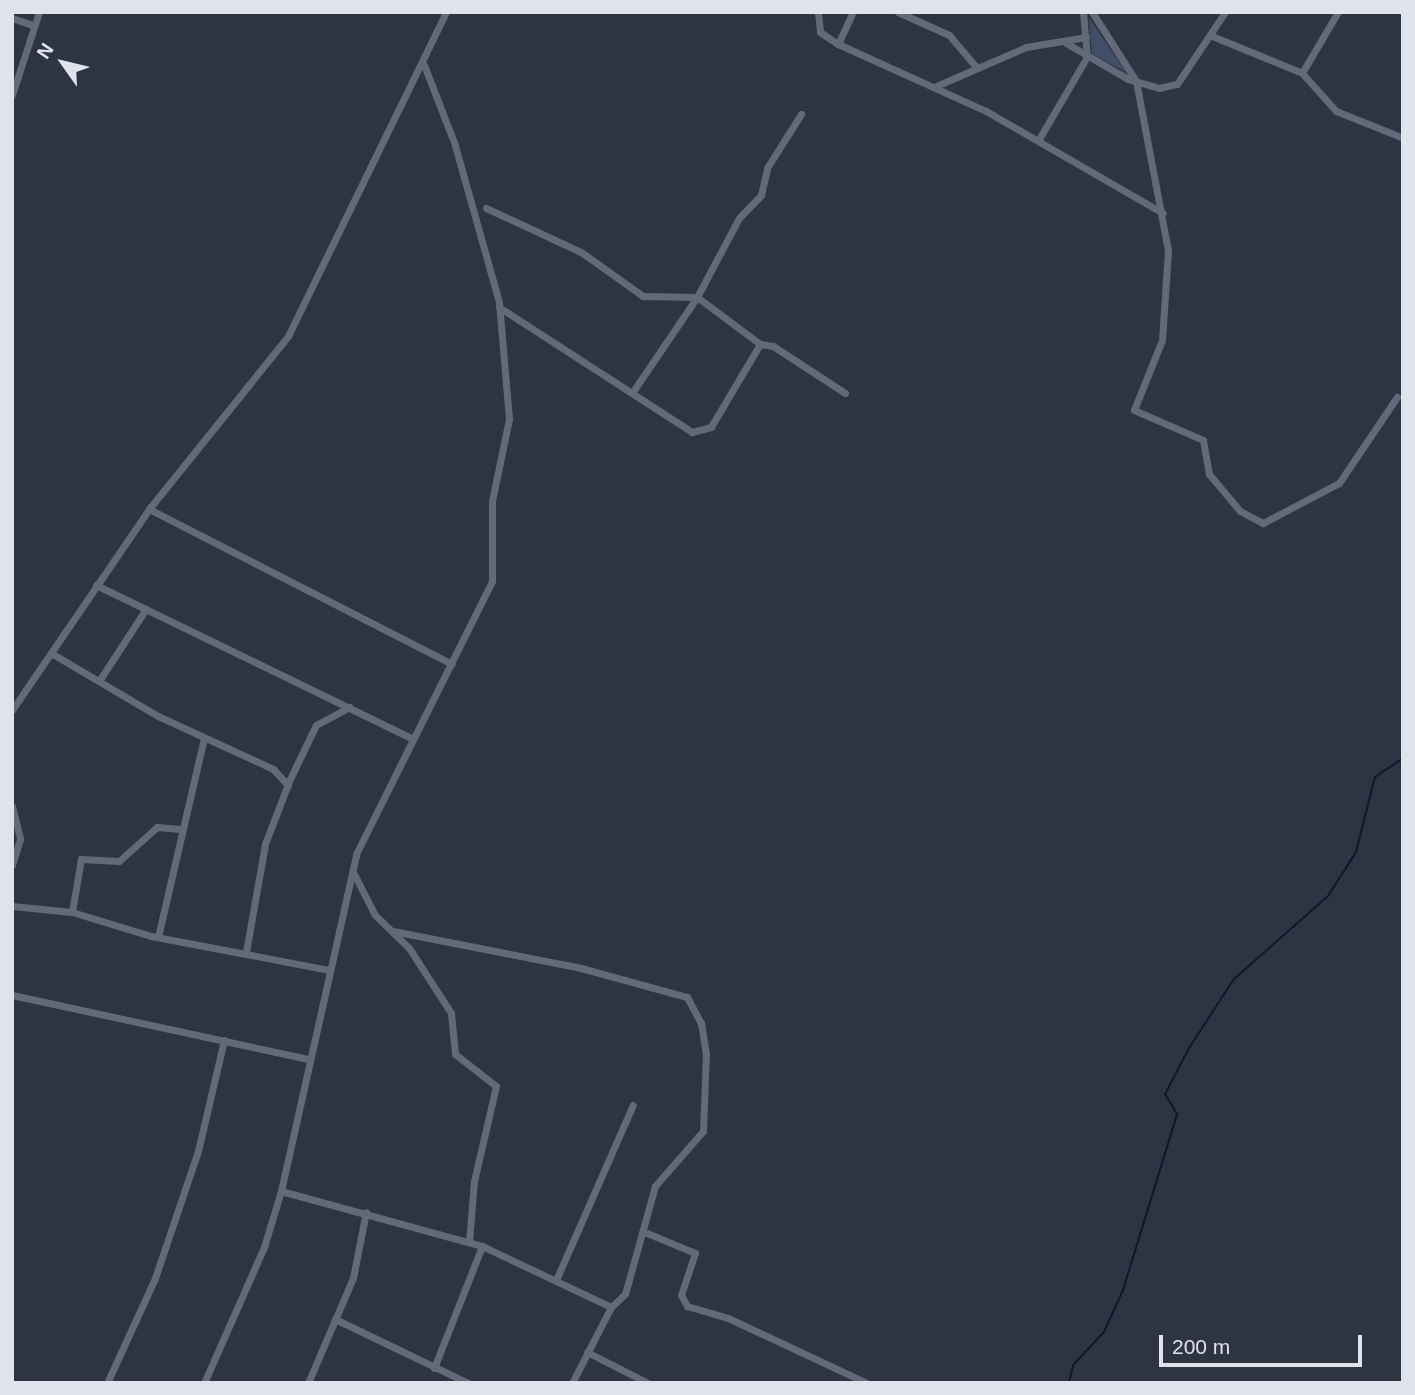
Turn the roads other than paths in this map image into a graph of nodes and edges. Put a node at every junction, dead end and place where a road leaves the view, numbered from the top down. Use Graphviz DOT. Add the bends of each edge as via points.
graph roads {
  1 [pos="39,12"];
  2 [pos="446,12"];
  3 [pos="818,12"];
  4 [pos="852,12"];
  5 [pos="898,12"];
  6 [pos="1083,12"];
  7 [pos="1092,12"];
  8 [pos="1225,12"];
  9 [pos="1338,12"];
  10 [pos="12,18"];
  11 [pos="32,25"];
  12 [pos="1212,36"];
  13 [pos="1086,37"];
  14 [pos="1066,43"];
  15 [pos="838,44"];
  16 [pos="1087,57"];
  17 [pos="424,65"];
  18 [pos="976,68"];
  19 [pos="1302,73"];
  20 [pos="1136,81"];
  21 [pos="934,87"];
  22 [pos="12,95"];
  23 [pos="801,114"];
  24 [pos="1403,138"];
  25 [pos="1040,139"];
  26 [pos="486,208"];
  27 [pos="1163,214"];
  28 [pos="697,297"];
  29 [pos="499,307"];
  30 [pos="760,345"];
  31 [pos="632,393"];
  32 [pos="845,393"];
  33 [pos="1397,397"];
  34 [pos="149,509"];
  35 [pos="96,585"];
  36 [pos="146,609"];
  37 [pos="51,653"];
  38 [pos="452,664"];
  39 [pos="99,681"];
  40 [pos="350,707"];
  41 [pos="12,710"];
  42 [pos="204,738"];
  43 [pos="413,739"];
  44 [pos="288,785"];
  45 [pos="12,806"];
  46 [pos="180,829"];
  47 [pos="12,865"];
  48 [pos="353,872"];
  49 [pos="12,906"];
  50 [pos="72,912"];
  51 [pos="393,930"];
  52 [pos="158,937"];
  53 [pos="246,952"];
  54 [pos="330,970"];
  55 [pos="12,995"];
  56 [pos="224,1040"];
  57 [pos="309,1059"];
  58 [pos="633,1105"];
  59 [pos="281,1191"];
  60 [pos="366,1212"];
  61 [pos="647,1233"];
  62 [pos="470,1242"];
  63 [pos="482,1246"];
  64 [pos="556,1280"];
  65 [pos="611,1307"];
  66 [pos="335,1319"];
  67 [pos="587,1352"];
  68 [pos="434,1368"];
  69 [pos="107,1383"];
  70 [pos="204,1383"];
  71 [pos="308,1383"];
  72 [pos="468,1383"];
  73 [pos="572,1383"];
  74 [pos="648,1383"];
  75 [pos="867,1383"];
  1 -- 11 [label="street"];
  2 -- 17 [label="street"];
  3 -- 15 [label="street" via="820,32"];
  4 -- 15 [label="street"];
  5 -- 18 [label="street" via="949,35"];
  6 -- 13 [label="street"];
  7 -- 20 [label="street"];
  8 -- 12 [label="street"];
  9 -- 19 [label="street"];
  10 -- 11 [label="street"];
  11 -- 22 [label="street"];
  12 -- 19 [label="street"];
  12 -- 20 [label="street" via="1177,84"];
  13 -- 14 [label="street"];
  13 -- 16 [label="street"];
  14 -- 16 [label="street"];
  14 -- 18 [label="street" via="1026,47"];
  15 -- 21 [label="street"];
  16 -- 20 [label="street"];
  16 -- 25 [label="street"];
  17 -- 29 [label="street" via="455,145"];
  17 -- 34 [label="street" via="288,337"];
  18 -- 21 [label="street"];
  19 -- 24 [label="street" via="1336,111"];
  20 -- 27 [label="street"];
  21 -- 25 [label="street"];
  23 -- 28 [label="street" via="767,168 761,195 739,218"];
  25 -- 27 [label="street"];
  26 -- 28 [label="street" via="582,252 643,296 671,292"];
  27 -- 33 [label="street" via="1168,308 1134,410 1203,440 1209,474 1240,511 1263,523 1278,521 1339,483"];
  28 -- 30 [label="street"];
  28 -- 31 [label="street"];
  29 -- 31 [label="street"];
  29 -- 38 [label="street" via="509,419 492,501 492,581"];
  30 -- 31 [label="street" via="711,427 692,432"];
  30 -- 32 [label="street" via="773,346"];
  34 -- 35 [label="street"];
  34 -- 38 [label="street"];
  35 -- 36 [label="street"];
  35 -- 37 [label="street"];
  36 -- 39 [label="street"];
  36 -- 40 [label="street"];
  37 -- 39 [label="street"];
  37 -- 41 [label="street"];
  38 -- 43 [label="street"];
  39 -- 42 [label="street"];
  40 -- 43 [label="street"];
  40 -- 44 [label="street" via="316,725"];
  42 -- 44 [label="street" via="273,769"];
  42 -- 46 [label="street"];
  43 -- 48 [label="street" via="370,819"];
  44 -- 53 [label="street" via="265,844"];
  45 -- 47 [label="street" via="20,839"];
  46 -- 50 [label="street" via="158,827 119,860 83,858"];
  46 -- 52 [label="street"];
  48 -- 51 [label="street" via="375,915"];
  48 -- 54 [label="street"];
  49 -- 50 [label="street"];
  50 -- 52 [label="street"];
  51 -- 61 [label="street" via="581,968 689,1000 706,1041 704,1128 677,1168 655,1186"];
  51 -- 62 [label="street" via="451,1013 455,1054 496,1086 475,1173"];
  52 -- 53 [label="street"];
  53 -- 54 [label="street"];
  54 -- 57 [label="street"];
  55 -- 56 [label="street"];
  56 -- 57 [label="street"];
  56 -- 69 [label="street" via="195,1160 155,1278"];
  57 -- 59 [label="street"];
  58 -- 64 [label="street"];
  59 -- 60 [label="street"];
  59 -- 70 [label="street" via="264,1247"];
  60 -- 62 [label="street"];
  60 -- 66 [label="street" via="353,1278"];
  61 -- 65 [label="street" via="625,1294"];
  61 -- 75 [label="street" via="695,1253 681,1295 687,1306 728,1318"];
  62 -- 63 [label="street"];
  63 -- 64 [label="street"];
  63 -- 68 [label="street"];
  64 -- 65 [label="street"];
  65 -- 67 [label="street"];
  66 -- 68 [label="street"];
  66 -- 71 [label="street"];
  67 -- 73 [label="street"];
  67 -- 74 [label="street"];
  68 -- 72 [label="street"];
}
